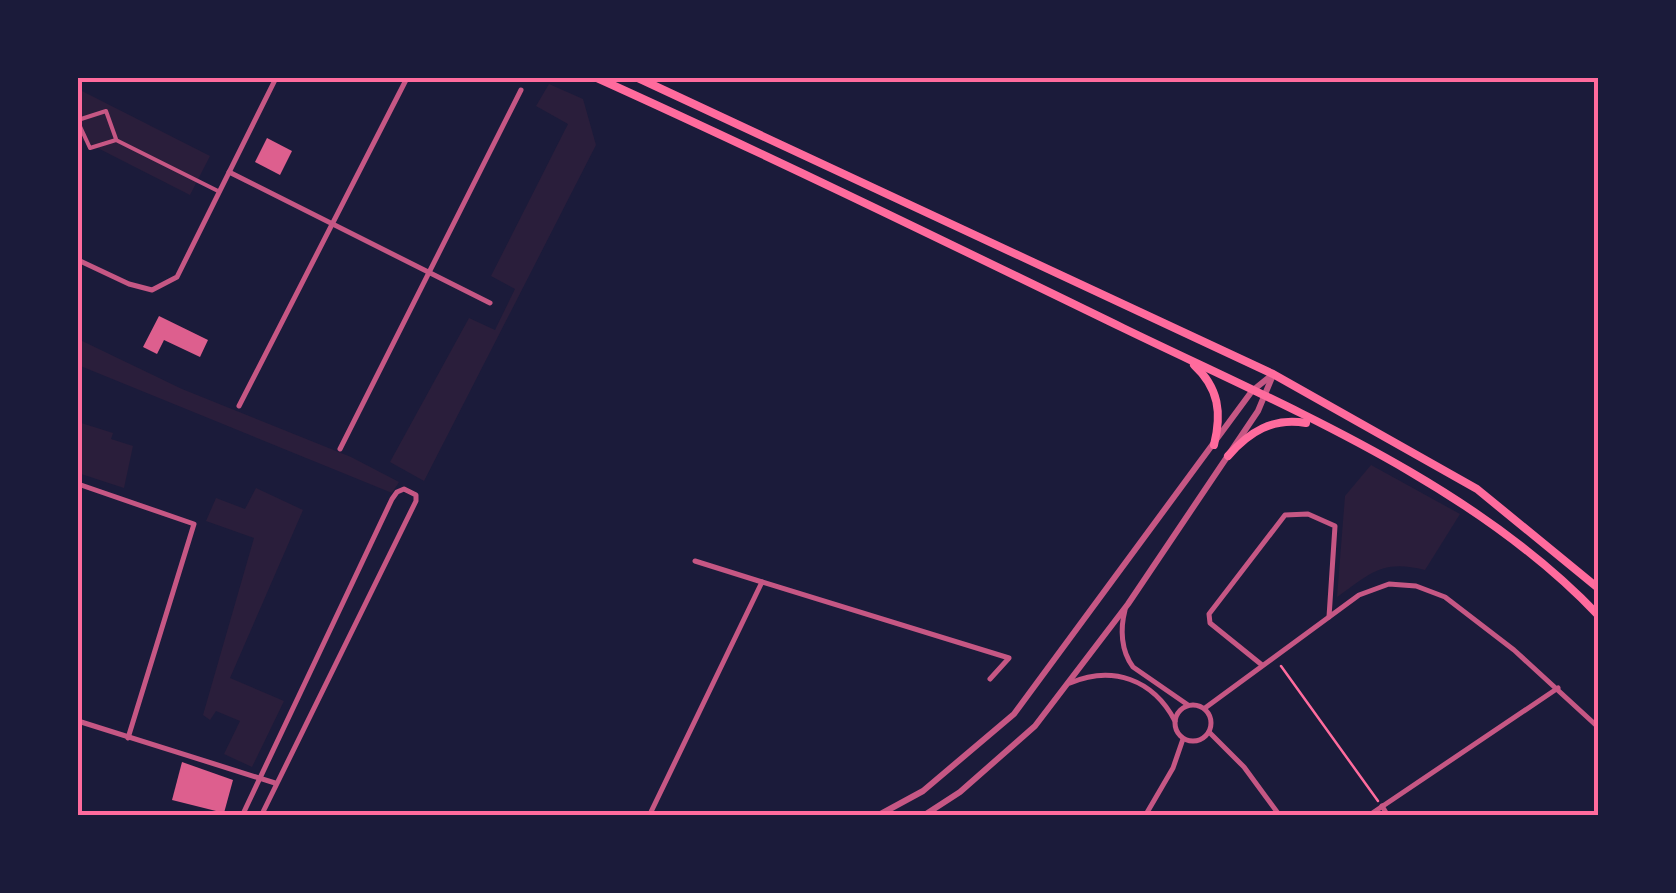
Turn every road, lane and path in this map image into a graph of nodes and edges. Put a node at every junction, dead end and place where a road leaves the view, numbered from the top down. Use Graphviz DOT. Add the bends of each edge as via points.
graph roads {
  1 [pos="276,78"];
  2 [pos="407,78"];
  3 [pos="597,78"];
  4 [pos="638,78"];
  5 [pos="521,90"];
  6 [pos="78,121"];
  7 [pos="116,140"];
  8 [pos="229,172"];
  9 [pos="219,191"];
  10 [pos="333,224"];
  11 [pos="78,260"];
  12 [pos="430,273"];
  13 [pos="490,303"];
  14 [pos="1186,358"];
  15 [pos="1273,374"];
  16 [pos="1252,391"];
  17 [pos="1265,398"];
  18 [pos="239,406"];
  19 [pos="1328,430"];
  20 [pos="1214,445"];
  21 [pos="340,448"];
  22 [pos="1228,456"];
  23 [pos="78,484"];
  24 [pos="694,561"];
  25 [pos="762,582"];
  26 [pos="1598,588"];
  27 [pos="1128,604"];
  28 [pos="1598,615"];
  29 [pos="1329,616"];
  30 [pos="1274,656"];
  31 [pos="1262,666"];
  32 [pos="990,679"];
  33 [pos="1070,683"];
  34 [pos="1558,688"];
  35 [pos="1188,705"];
  36 [pos="1204,708"];
  37 [pos="78,722"];
  38 [pos="1174,722"];
  39 [pos="1598,727"];
  40 [pos="1209,732"];
  41 [pos="128,738"];
  42 [pos="1184,738"];
  43 [pos="260,778"];
  44 [pos="276,783"];
  45 [pos="1382,806"];
  46 [pos="242,816"];
  47 [pos="261,816"];
  48 [pos="649,816"];
  49 [pos="877,816"];
  50 [pos="924,816"];
  51 [pos="1144,816"];
  52 [pos="1280,816"];
  53 [pos="1368,816"];
  54 [pos="1388,816"];
  1 -- 8 [label="street"];
  2 -- 10 [label="street"];
  3 -- 14 [label="main road"];
  4 -- 15 [label="main road"];
  5 -- 12 [label="street"];
  6 -- 7 [label="street" via="90,148"];
  6 -- 7 [label="street" via="106,111"];
  7 -- 9 [label="street"];
  8 -- 9 [label="street"];
  8 -- 10 [label="street"];
  9 -- 11 [label="street" via="177,277 164,286 129,284"];
  10 -- 12 [label="street"];
  10 -- 18 [label="street"];
  12 -- 13 [label="street"];
  12 -- 21 [label="street"];
  14 -- 16 [label="main road"];
  14 -- 20 [label="main road" via="1215,394"];
  15 -- 16 [label="street"];
  15 -- 17 [label="street"];
  15 -- 26 [label="main road" via="1477,489"];
  16 -- 17 [label="main road"];
  16 -- 20 [label="street"];
  17 -- 19 [label="main road"];
  17 -- 22 [label="street"];
  19 -- 22 [label="main road" via="1274,422"];
  19 -- 28 [label="main road" via="1466,505"];
  20 -- 49 [label="street" via="1014,714 923,791"];
  22 -- 27 [label="street"];
  23 -- 41 [label="street" via="194,524"];
  24 -- 25 [label="street"];
  25 -- 32 [label="street" via="1009,658"];
  25 -- 48 [label="street"];
  27 -- 33 [label="street"];
  27 -- 35 [label="street" via="1121,634 1127,658"];
  29 -- 30 [label="street"];
  29 -- 31 [label="street" via="1335,526 1308,514 1285,516 1210,614 1210,623"];
  29 -- 34 [label="street" via="1370,588 1416,586 1445,597"];
  30 -- 31 [label="street"];
  30 -- 45 [label="path"];
  31 -- 36 [label="street"];
  33 -- 38 [label="street" via="1120,674 1164,703"];
  33 -- 50 [label="street" via="1012,750"];
  34 -- 39 [label="street"];
  34 -- 45 [label="street"];
  35 -- 36 [label="street"];
  35 -- 38 [label="street"];
  36 -- 40 [label="street" via="1211,717"];
  37 -- 41 [label="street"];
  38 -- 42 [label="street"];
  40 -- 42 [label="street" via="1200,740"];
  40 -- 52 [label="street"];
  41 -- 43 [label="street"];
  42 -- 51 [label="street"];
  43 -- 44 [label="street"];
  43 -- 44 [label="street" via="392,500 404,488 416,501"];
  43 -- 46 [label="street"];
  44 -- 47 [label="street"];
  45 -- 53 [label="street"];
  45 -- 54 [label="street"];
}
